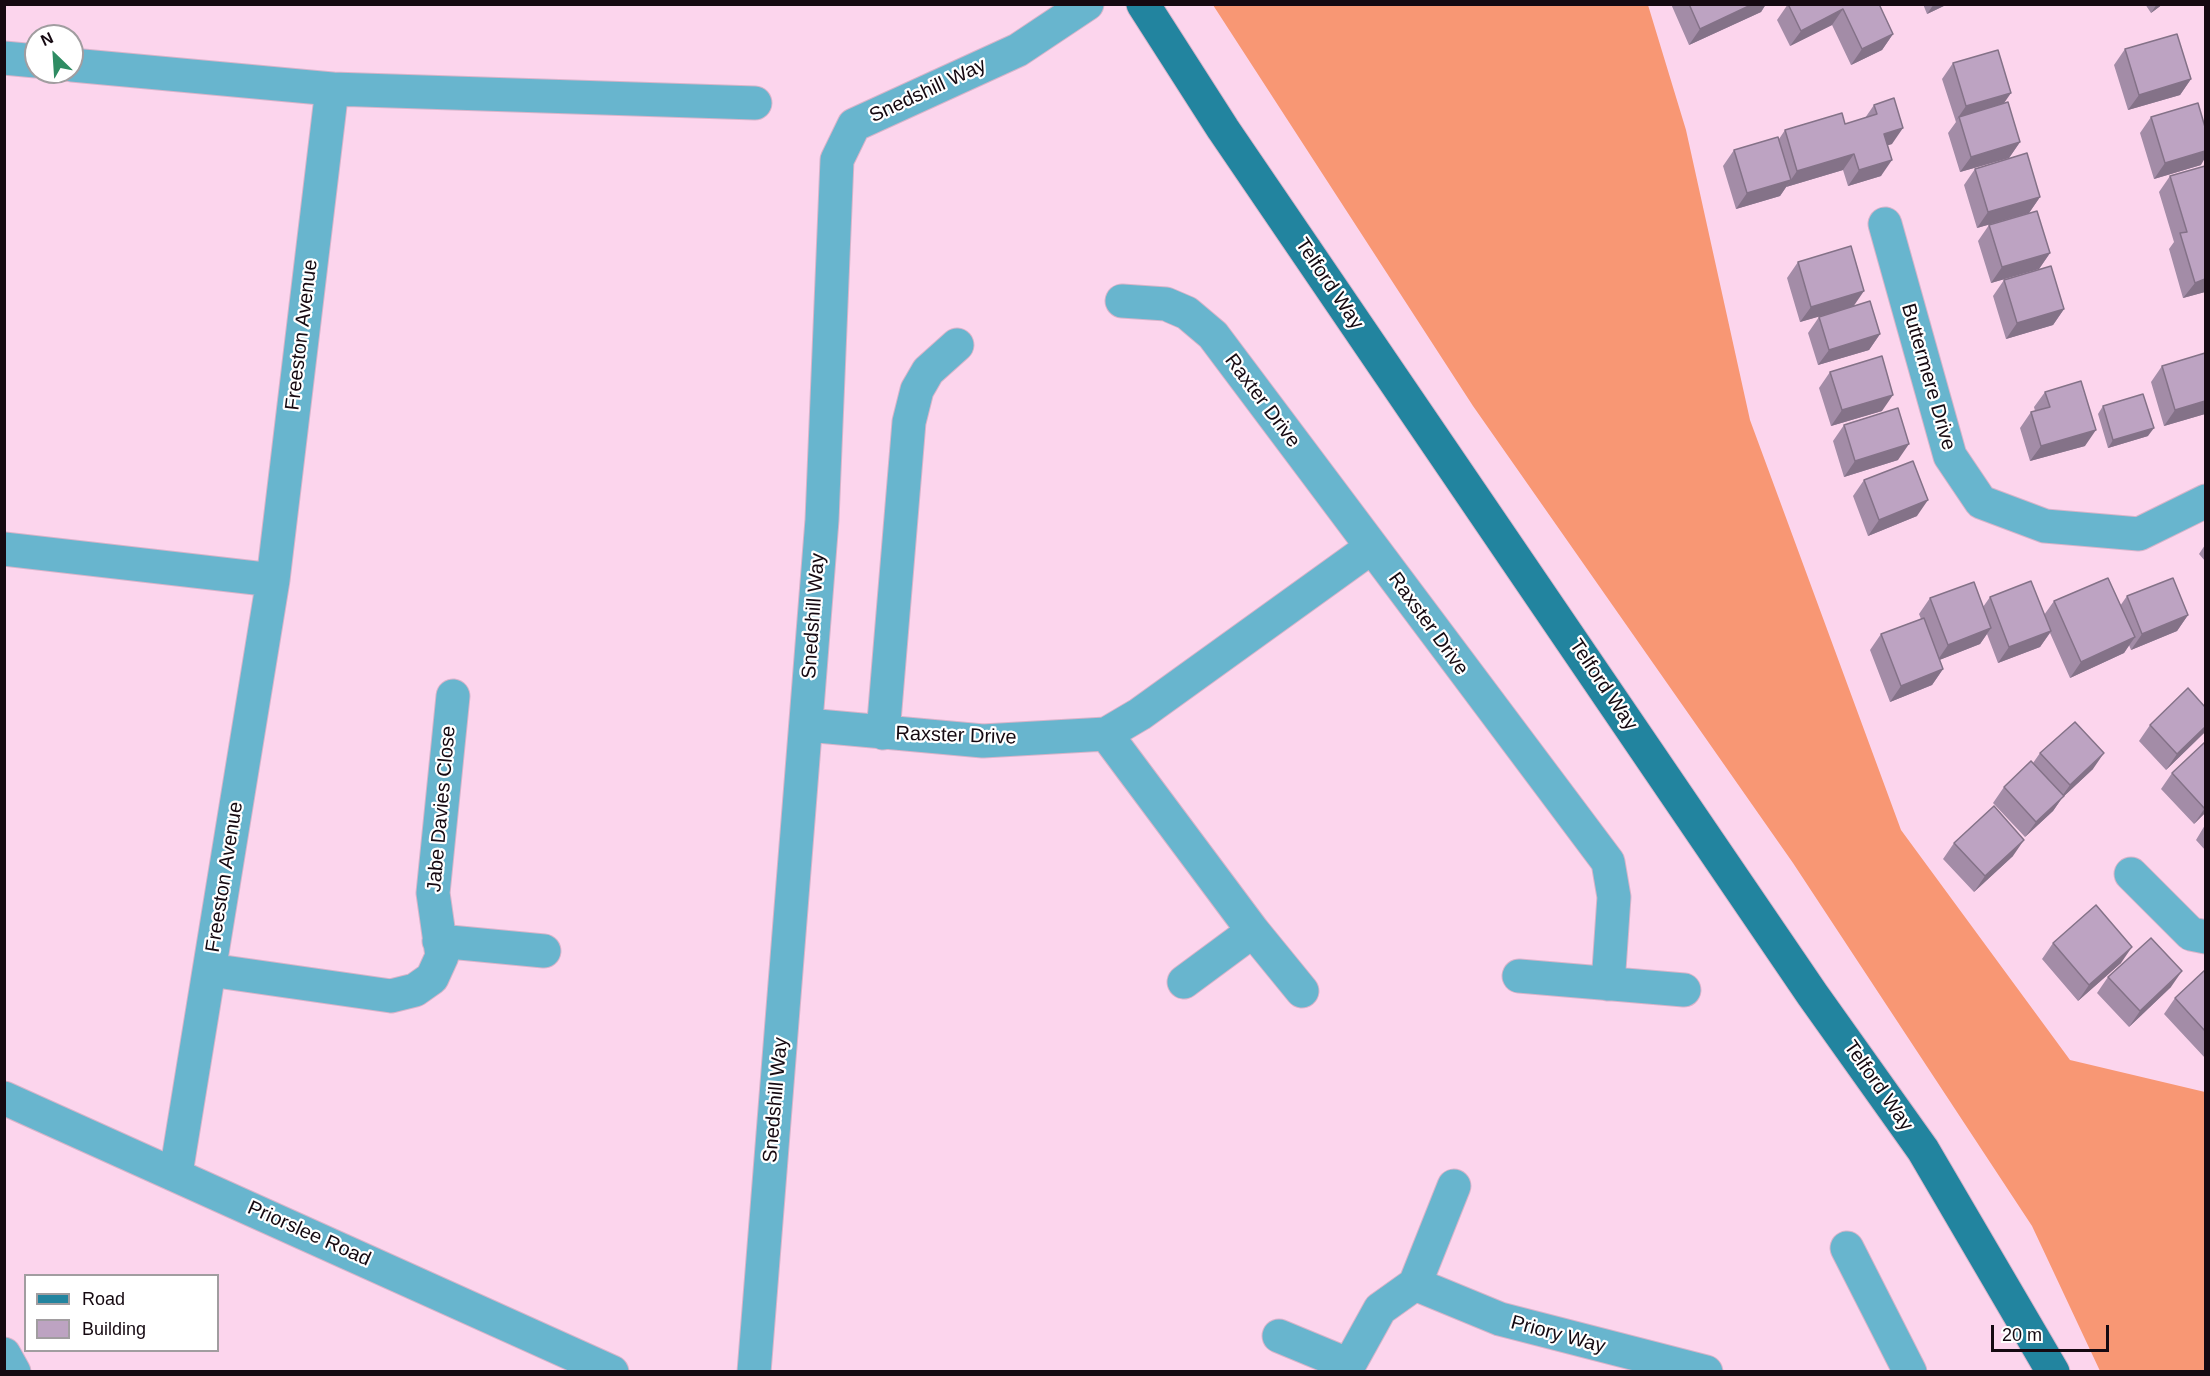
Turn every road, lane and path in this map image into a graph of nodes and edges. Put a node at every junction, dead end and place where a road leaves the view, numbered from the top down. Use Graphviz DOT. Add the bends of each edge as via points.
graph roads {
  1 [pos="1088,4"];
  2 [pos="1143,4"];
  3 [pos="4,58"];
  4 [pos="24,60"];
  5 [pos="84,66"];
  6 [pos="332,89"];
  7 [pos="755,103"];
  8 [pos="1885,224"];
  9 [pos="1122,301"];
  10 [pos="957,345"];
  11 [pos="2205,501"];
  12 [pos="1372,547"];
  13 [pos="4,549"];
  14 [pos="273,580"];
  15 [pos="453,696"];
  16 [pos="807,726"];
  17 [pos="883,733"];
  18 [pos="1106,734"];
  19 [pos="2131,874"];
  20 [pos="1252,932"];
  21 [pos="2205,937"];
  22 [pos="439,941"];
  23 [pos="544,951"];
  24 [pos="210,970"];
  25 [pos="1519,976"];
  26 [pos="1184,981"];
  27 [pos="1608,984"];
  28 [pos="1684,990"];
  29 [pos="1302,991"];
  30 [pos="4,1098"];
  31 [pos="176,1173"];
  32 [pos="1454,1186"];
  33 [pos="1847,1248"];
  34 [pos="1414,1284"];
  35 [pos="1279,1336"];
  36 [pos="4,1354"];
  37 [pos="14,1371"];
  38 [pos="612,1371"];
  39 [pos="754,1371"];
  40 [pos="1706,1371"];
  41 [pos="1910,1371"];
  42 [pos="2053,1371"];
  1 -- 16 [label="street, Snedshill Way" via="1018,50 854,125 837,160 822,520"];
  2 -- 42 [label="main road, Telford Way" via="1230,139 1812,994 1923,1150"];
  3 -- 4 [label="street"];
  5 -- 6 [label="street"];
  6 -- 7 [label="street"];
  6 -- 14 [label="street, Freeston Avenue"];
  8 -- 11 [label="street, Buttermere Drive" via="1950,456 1981,502 2045,526 2139,534"];
  9 -- 12 [label="street, Raxter Drive" via="1166,304 1187,313 1213,335"];
  10 -- 17 [label="street" via="928,371 916,390 909,422"];
  12 -- 18 [label="street, Raxster Drive" via="1140,714"];
  12 -- 27 [label="street, Raxster Drive" via="1608,862 1614,897"];
  13 -- 14 [label="street"];
  14 -- 24 [label="street, Freeston Avenue"];
  15 -- 22 [label="street, Jabe Davies Close" via="433,893"];
  16 -- 17 [label="street, Raxster Drive"];
  16 -- 39 [label="street, Snedshill Way"];
  17 -- 18 [label="street, Raxster Drive" via="983,741"];
  18 -- 20 [label="street"];
  19 -- 21 [label="street" via="2191,934"];
  20 -- 26 [label="street"];
  20 -- 29 [label="street"];
  22 -- 23 [label="street"];
  22 -- 24 [label="street, Jabe Davies Close" via="442,956 432,978 415,990 391,996"];
  24 -- 31 [label="street, Freeston Avenue"];
  25 -- 27 [label="street"];
  27 -- 28 [label="street"];
  30 -- 31 [label="street, Priorslee Road"];
  31 -- 38 [label="street, Priorslee Road"];
  32 -- 34 [label="street"];
  33 -- 41 [label="street"];
  34 -- 35 [label="street" via="1380,1309 1349,1365"];
  34 -- 40 [label="street, Priory Way" via="1500,1319"];
  36 -- 37 [label="street"];
}
